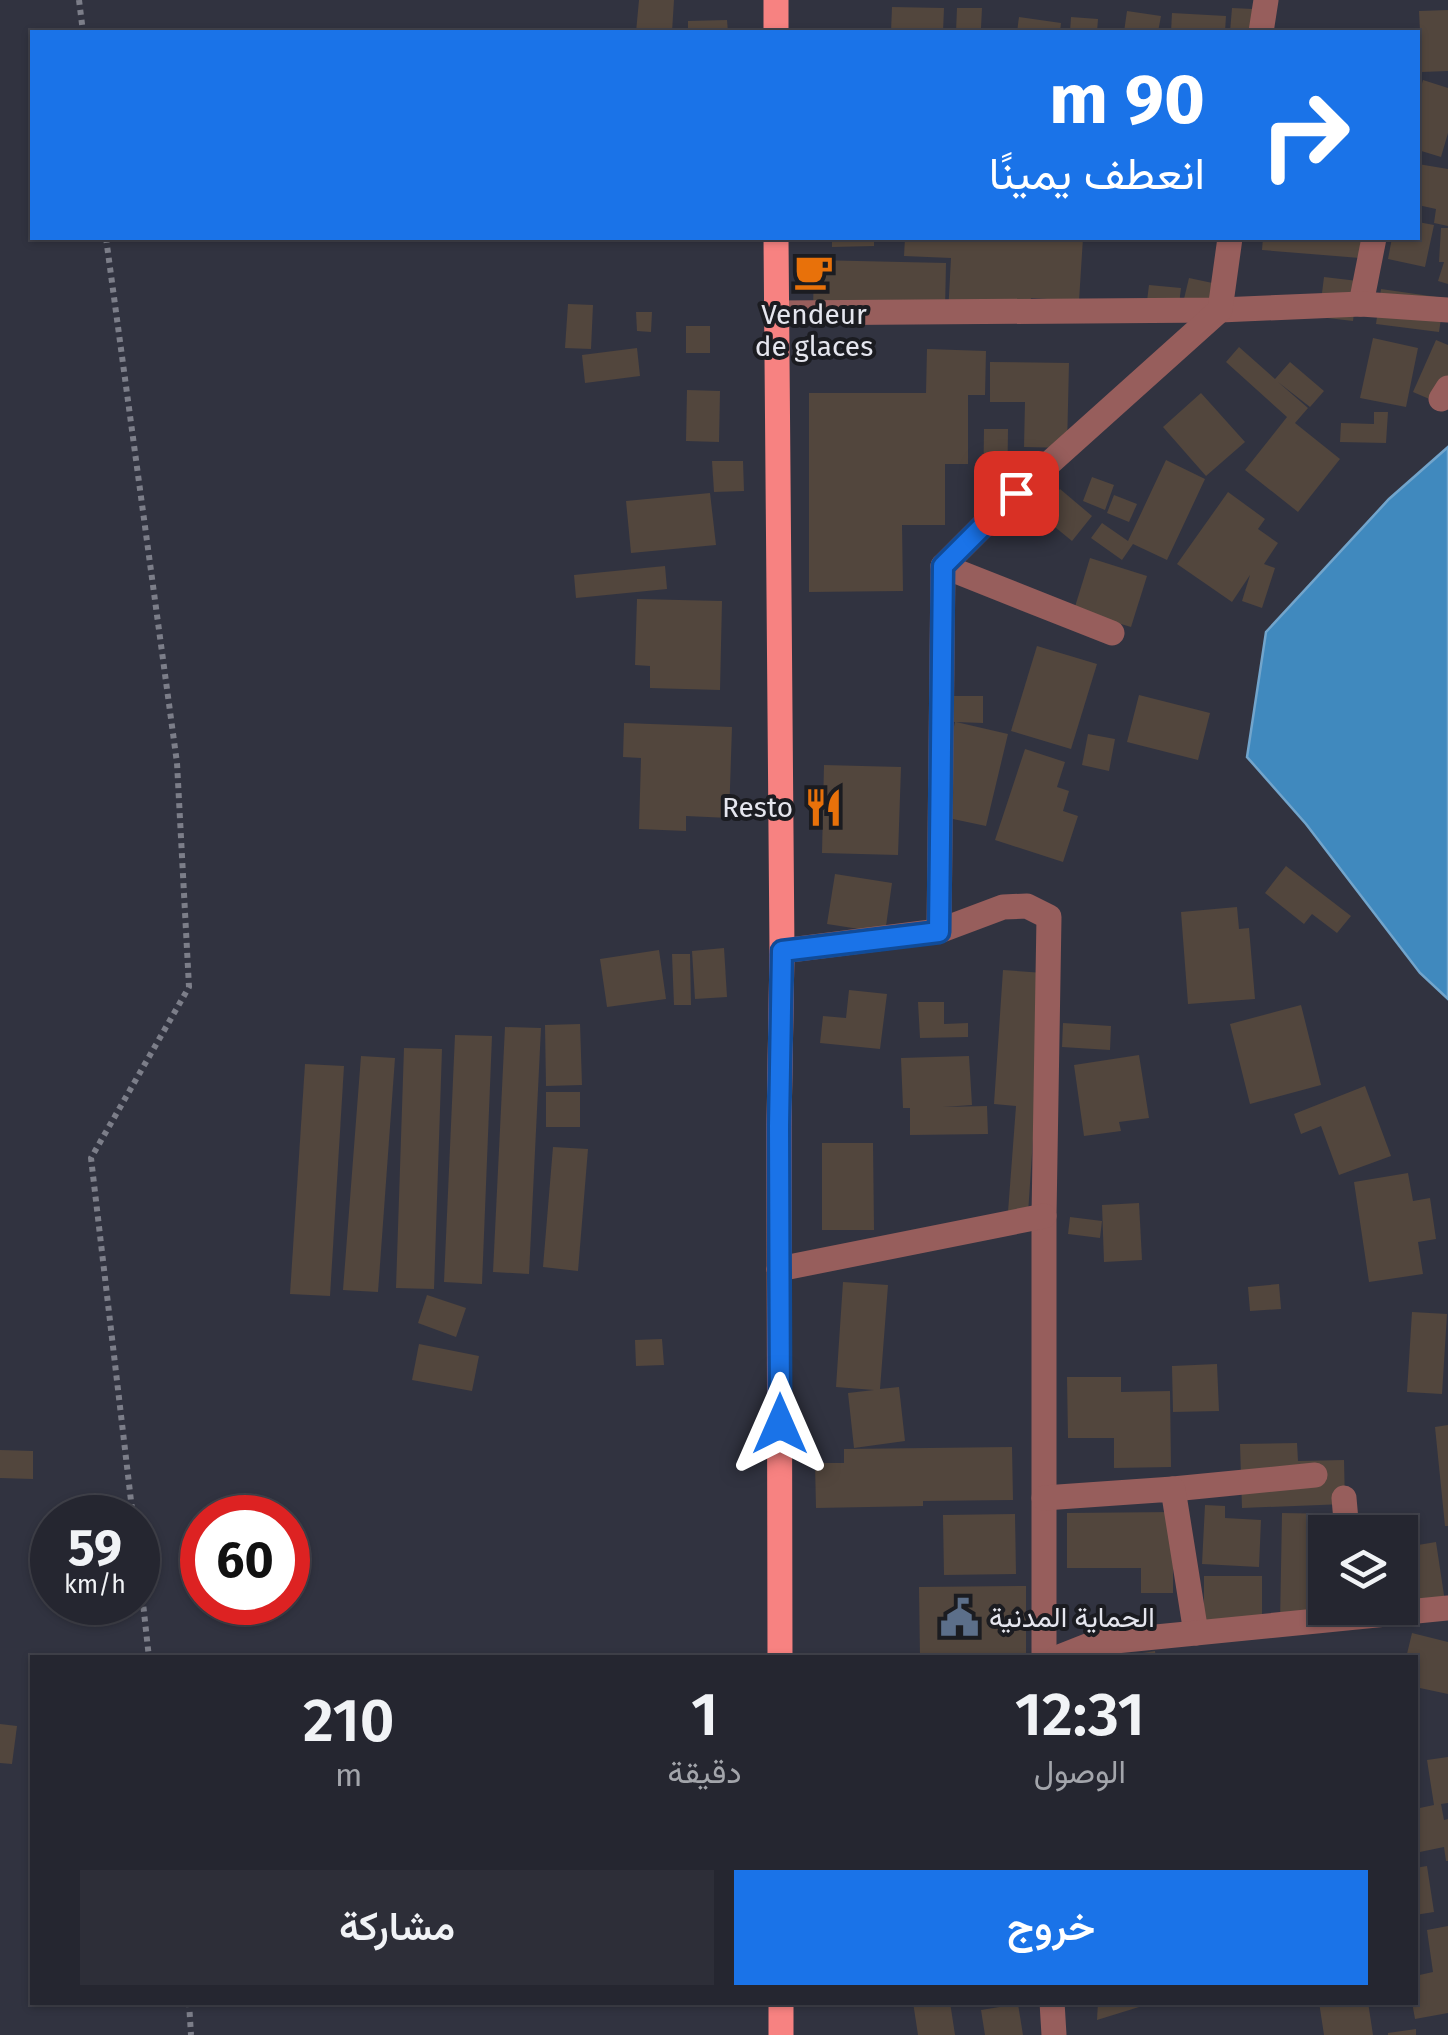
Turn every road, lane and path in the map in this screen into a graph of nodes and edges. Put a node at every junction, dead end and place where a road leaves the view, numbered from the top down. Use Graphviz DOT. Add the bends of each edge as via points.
graph roads {
  1 [pos="79,0"];
  2 [pos="776,0"];
  3 [pos="1266,0"];
  4 [pos="83,30"];
  5 [pos="776,30"];
  6 [pos="1261,30"];
  7 [pos="106,240"];
  8 [pos="776,240"];
  9 [pos="1230,240"];
  10 [pos="1374,240"];
  11 [pos="1360,304"];
  12 [pos="1220,310"];
  13 [pos="1448,310"];
  14 [pos="776,314"];
  15 [pos="943,566"];
  16 [pos="1112,633"];
  17 [pos="939,932"];
  18 [pos="782,951"];
  19 [pos="1044,1216"];
  20 [pos="780,1269"];
  21 [pos="1315,1475"];
  22 [pos="1173,1489"];
  23 [pos="130,1495"];
  24 [pos="1044,1498"];
  25 [pos="1344,1498"];
  26 [pos="1345,1515"];
  27 [pos="1448,1608"];
  28 [pos="1418,1609"];
  29 [pos="1308,1618"];
  30 [pos="145,1625"];
  31 [pos="1196,1634"];
  32 [pos="149,1655"];
  33 [pos="780,1655"];
  34 [pos="1044,1655"];
  35 [pos="1065,1655"];
  36 [pos="188,2005"];
  37 [pos="782,2005"];
  38 [pos="1052,2005"];
  39 [pos="191,2035"];
  40 [pos="782,2035"];
  41 [pos="1054,2035"];
  1 -- 4 [label="path"];
  2 -- 5 [label="main road"];
  3 -- 6 [label="street"];
  7 -- 23 [label="path" via="177,764 188,987 91,1158"];
  8 -- 14 [label="main road"];
  9 -- 12 [label="street"];
  10 -- 11 [label="street"];
  11 -- 12 [label="street"];
  11 -- 13 [label="street"];
  12 -- 14 [label="street"];
  12 -- 15 [label="street"];
  14 -- 18 [label="main road"];
  15 -- 16 [label="street"];
  15 -- 17 [label="street"];
  17 -- 18 [label="street"];
  17 -- 19 [label="street" via="1002,907 1027,906 1050,917"];
  18 -- 20 [label="main road"];
  19 -- 20 [label="street"];
  19 -- 24 [label="street"];
  20 -- 33 [label="main road"];
  21 -- 22 [label="street"];
  22 -- 24 [label="street"];
  22 -- 31 [label="street"];
  24 -- 34 [label="street"];
  25 -- 26 [label="street"];
  27 -- 28 [label="street"];
  29 -- 31 [label="street"];
  30 -- 32 [label="path"];
  31 -- 35 [label="street" via="1095,1643"];
  36 -- 39 [label="path"];
  37 -- 40 [label="main road"];
  38 -- 41 [label="street"];
}
